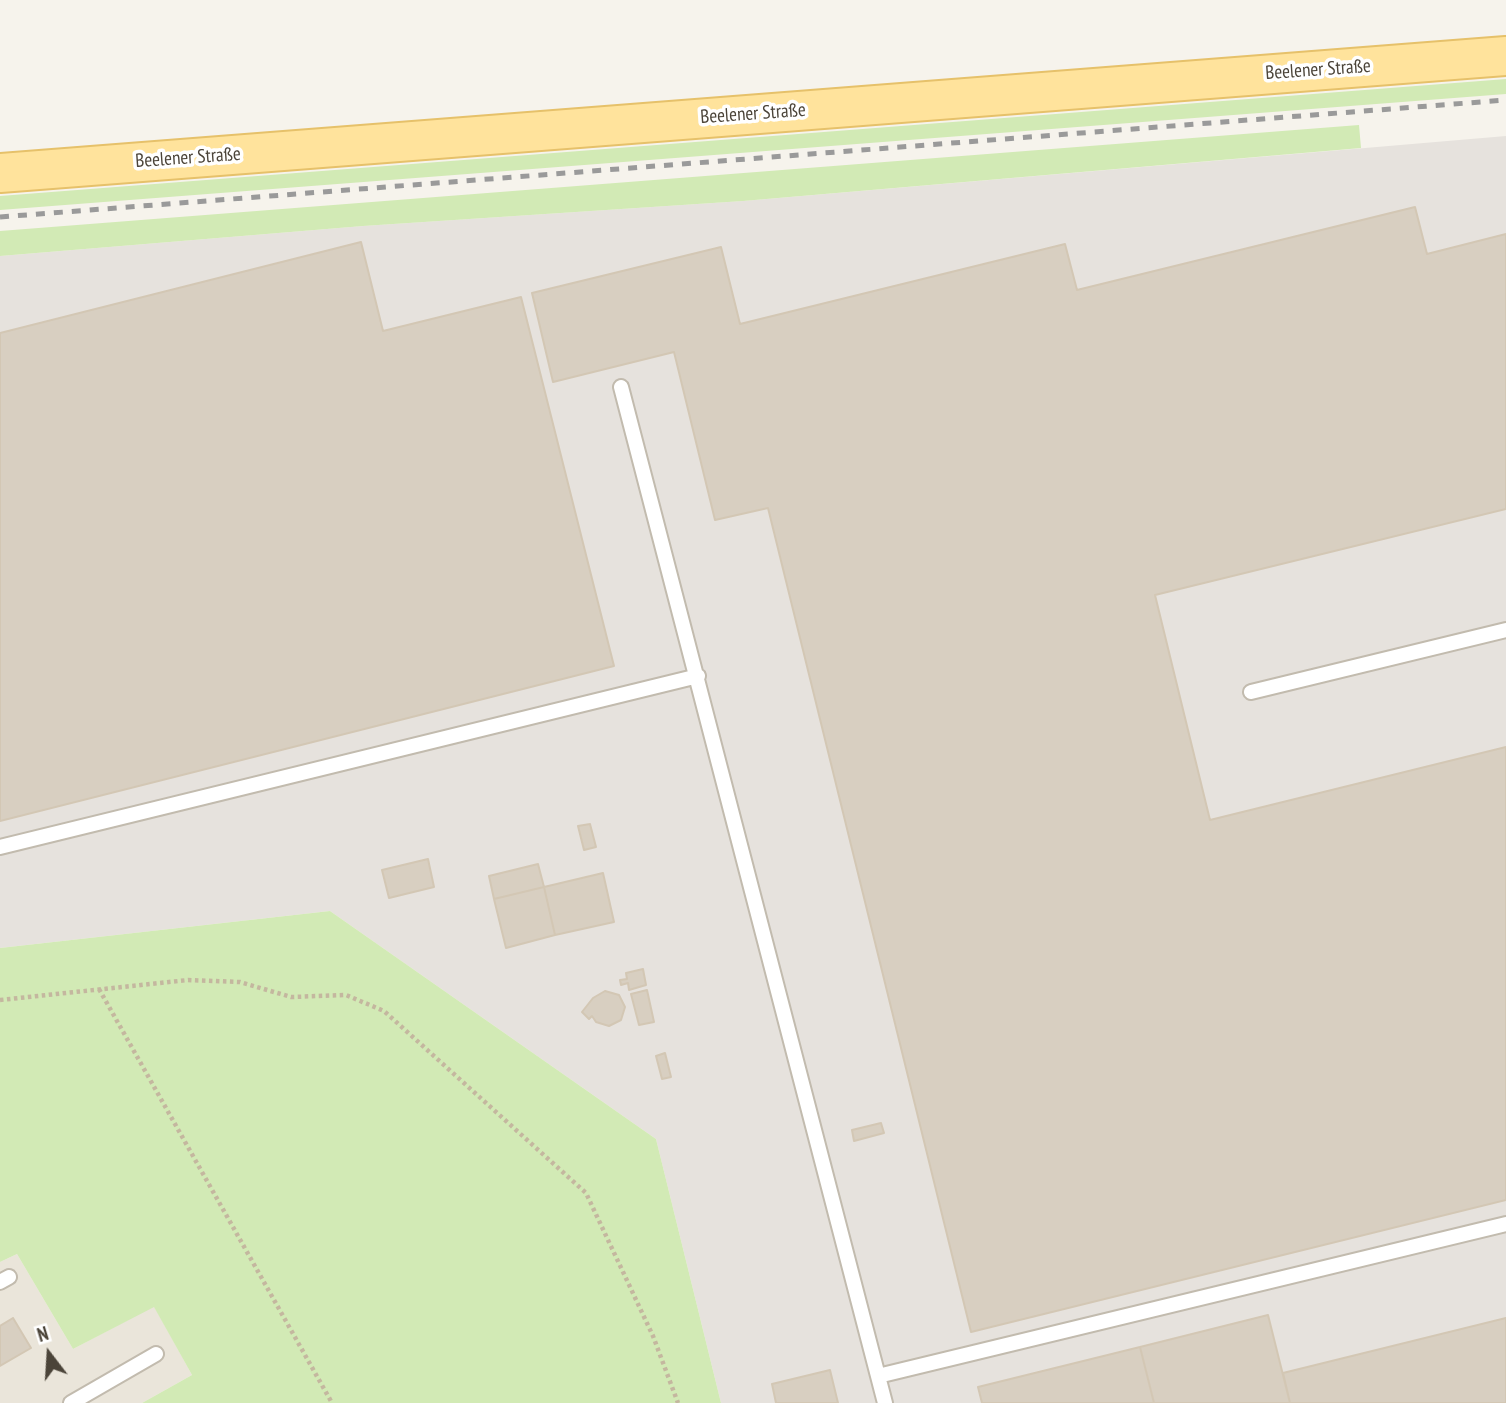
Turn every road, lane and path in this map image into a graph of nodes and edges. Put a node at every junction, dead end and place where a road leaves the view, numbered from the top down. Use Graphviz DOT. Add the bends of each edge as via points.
graph roads {
  1 [pos="1506,56"];
  2 [pos="0,173"];
  3 [pos="621,387"];
  4 [pos="1506,630"];
  5 [pos="698,676"];
  6 [pos="1251,692"];
  7 [pos="0,847"];
  8 [pos="99,989"];
  9 [pos="0,1000"];
  10 [pos="1506,1224"];
  11 [pos="156,1354"];
  12 [pos="878,1376"];
  13 [pos="71,1403"];
  14 [pos="332,1403"];
  15 [pos="678,1403"];
  16 [pos="886,1403"];
  1 -- 2 [label="main road, Beelener Straße"];
  3 -- 5 [label="lane"];
  4 -- 6 [label="lane"];
  5 -- 7 [label="lane"];
  5 -- 12 [label="lane"];
  8 -- 9 [label="path"];
  8 -- 14 [label="path"];
  8 -- 15 [label="path" via="188,980 240,982 292,997 346,995 384,1011 586,1193 653,1336"];
  10 -- 12 [label="lane"];
  11 -- 13 [label="lane"];
  12 -- 16 [label="lane"];
}
